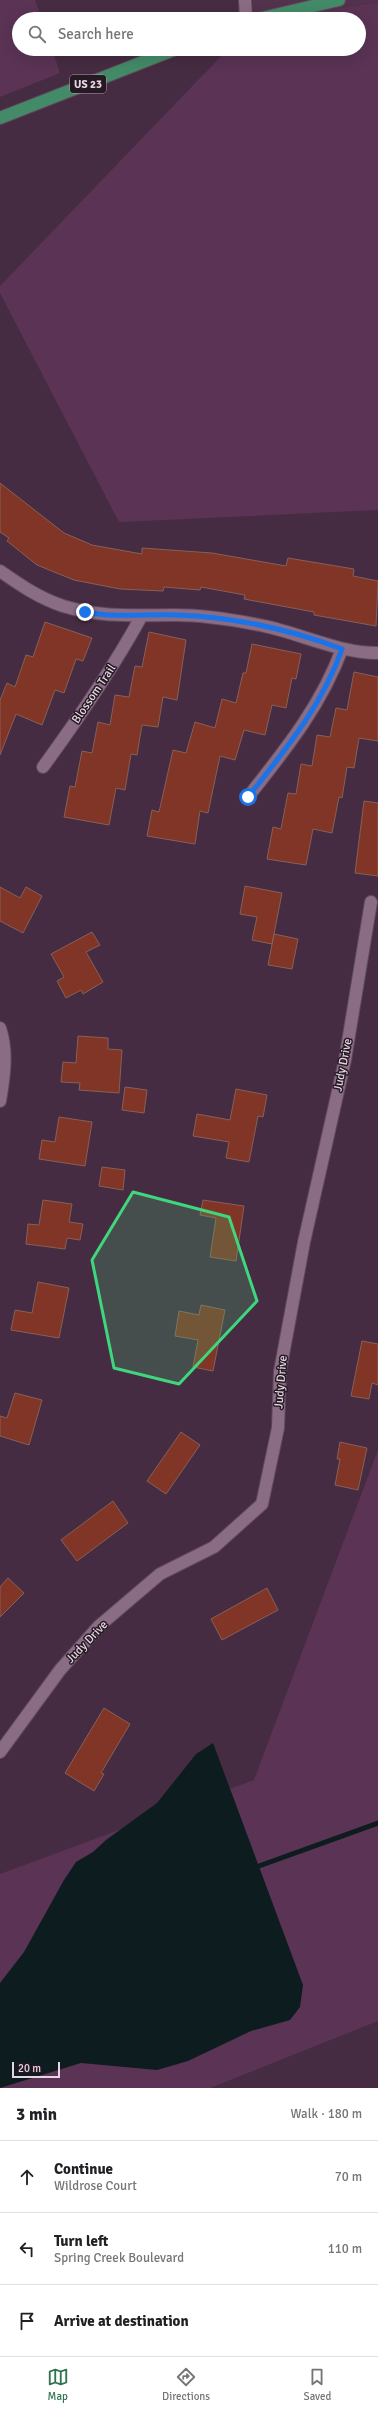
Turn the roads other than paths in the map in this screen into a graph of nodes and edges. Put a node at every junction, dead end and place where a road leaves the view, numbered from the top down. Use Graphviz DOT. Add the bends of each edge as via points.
graph roads {
  1 [pos="245,0"];
  2 [pos="339,0"];
  3 [pos="246,12"];
  4 [pos="288,12"];
  5 [pos="158,56"];
  6 [pos="0,118"];
  7 [pos="0,571"];
  8 [pos="141,617"];
  9 [pos="342,649"];
  10 [pos="378,653"];
  11 [pos="43,767"];
  12 [pos="248,797"];
  13 [pos="371,902"];
  14 [pos="0,1028"];
  15 [pos="0,1101"];
  16 [pos="0,1752"];
  1 -- 3 [label="street"];
  2 -- 4 [label="main road"];
  5 -- 6 [label="main road, US 23"];
  7 -- 8 [label="street" via="33,594 62,606 99,615"];
  8 -- 9 [label="street" via="214,617 264,626"];
  8 -- 11 [label="street, Blossom Trail" via="113,666"];
  9 -- 10 [label="street"];
  9 -- 12 [label="street" via="321,697 289,745"];
  13 -- 16 [label="street, Judy Drive" via="345,1060 304,1242 280,1371 278,1428 262,1504 214,1547 160,1574 100,1626 60,1670"];
  14 -- 15 [label="street" via="4,1055 4,1080"];
}
